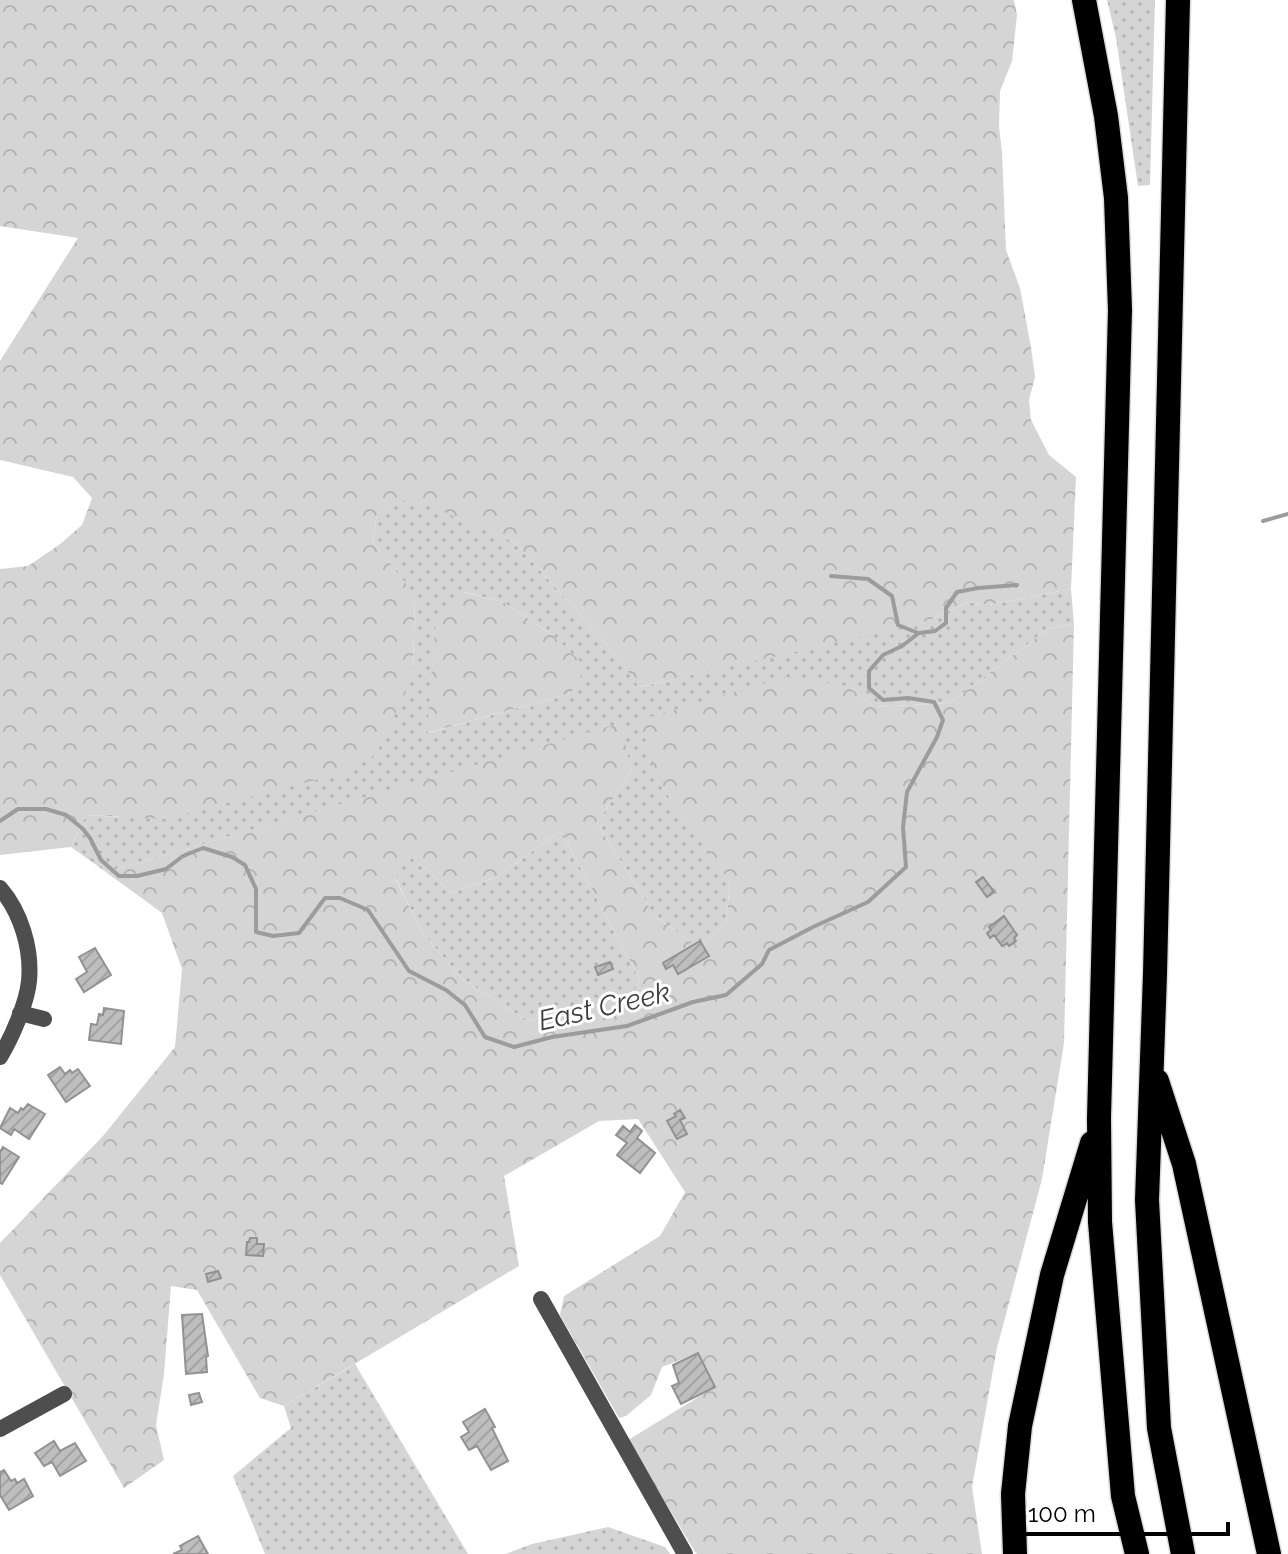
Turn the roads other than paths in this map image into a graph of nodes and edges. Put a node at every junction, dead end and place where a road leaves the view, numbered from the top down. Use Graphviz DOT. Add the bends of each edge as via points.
graph roads {
  1 [pos="1084,0"];
  2 [pos="1178,0"];
  3 [pos="0,888"];
  4 [pos="20,1013"];
  5 [pos="44,1019"];
  6 [pos="0,1057"];
  7 [pos="1152,1063"];
  8 [pos="1099,1118"];
  9 [pos="541,1299"];
  10 [pos="64,1394"];
  11 [pos="0,1429"];
  12 [pos="685,1554"];
  13 [pos="1015,1554"];
  14 [pos="1137,1554"];
  15 [pos="1183,1554"];
  16 [pos="1269,1554"];
  1 -- 8 [label="highway" via="1116,198 1120,310"];
  2 -- 7 [label="highway"];
  3 -- 4 [label="street" via="20,920 28,950 29,983"];
  4 -- 5 [label="street"];
  4 -- 6 [label="street"];
  7 -- 15 [label="highway" via="1147,1200 1159,1428"];
  7 -- 16 [label="highway" via="1184,1164"];
  8 -- 13 [label="highway" via="1052,1275 1020,1426 1013,1494"];
  8 -- 14 [label="highway" via="1100,1222 1121,1481"];
  9 -- 12 [label="street"];
  10 -- 11 [label="street"];
}
